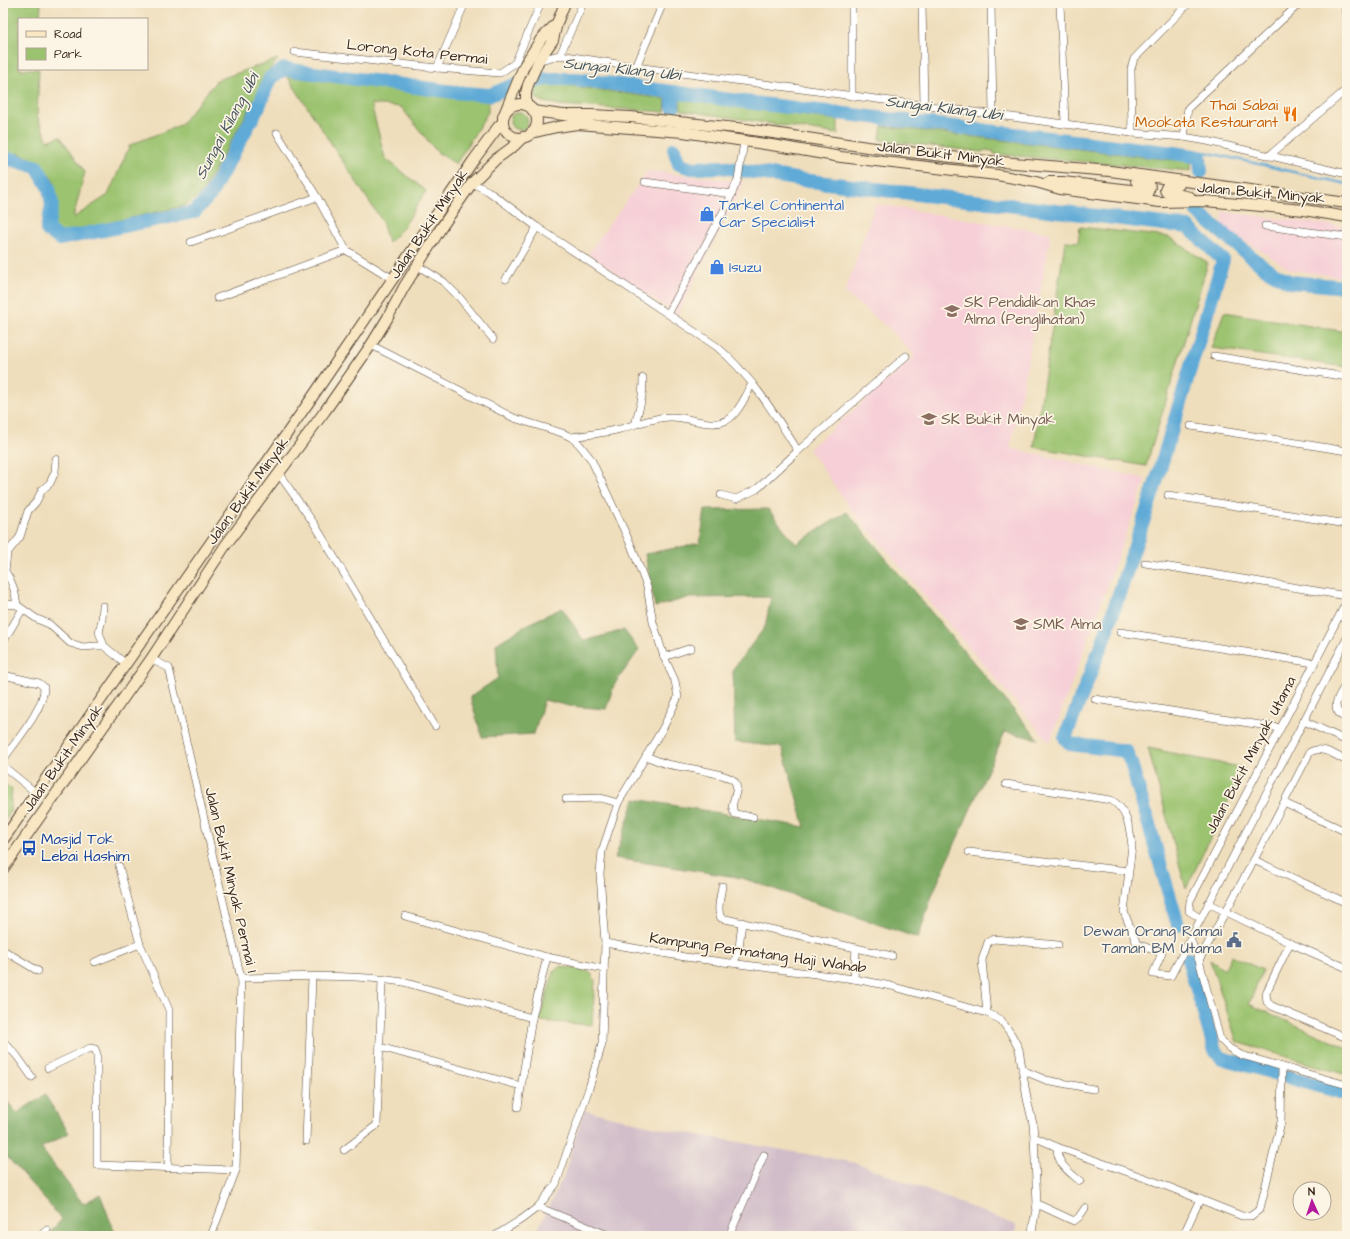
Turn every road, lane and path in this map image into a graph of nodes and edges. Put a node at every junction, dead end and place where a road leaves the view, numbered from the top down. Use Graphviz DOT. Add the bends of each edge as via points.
graph roads {
  1 [pos="465,3"];
  2 [pos="541,3"];
  3 [pos="565,3"];
  4 [pos="583,3"];
  5 [pos="663,3"];
  6 [pos="852,3"];
  7 [pos="922,3"];
  8 [pos="991,3"];
  9 [pos="1060,3"];
  10 [pos="1189,3"];
  11 [pos="1300,3"];
  12 [pos="557,23"];
  13 [pos="295,52"];
  14 [pos="560,55"];
  15 [pos="537,64"];
  16 [pos="636,67"];
  17 [pos="437,68"];
  18 [pos="1347,89"];
  19 [pos="852,96"];
  20 [pos="924,105"];
  21 [pos="530,108"];
  22 [pos="993,114"];
  23 [pos="503,119"];
  24 [pos="1065,124"];
  25 [pos="277,133"];
  26 [pos="1132,133"];
  27 [pos="527,135"];
  28 [pos="1184,137"];
  29 [pos="744,142"];
  30 [pos="1269,156"];
  31 [pos="1063,167"];
  32 [pos="1347,174"];
  33 [pos="645,182"];
  34 [pos="1036,182"];
  35 [pos="472,183"];
  36 [pos="1209,184"];
  37 [pos="732,194"];
  38 [pos="317,197"];
  39 [pos="1205,201"];
  40 [pos="1347,203"];
  41 [pos="1347,217"];
  42 [pos="1265,226"];
  43 [pos="537,227"];
  44 [pos="1347,237"];
  45 [pos="191,242"];
  46 [pos="346,250"];
  47 [pos="418,266"];
  48 [pos="393,279"];
  49 [pos="506,279"];
  50 [pos="217,298"];
  51 [pos="668,314"];
  52 [pos="493,339"];
  53 [pos="371,345"];
  54 [pos="906,356"];
  55 [pos="1214,356"];
  56 [pos="1347,377"];
  57 [pos="643,378"];
  58 [pos="752,383"];
  59 [pos="636,424"];
  60 [pos="1191,426"];
  61 [pos="571,437"];
  62 [pos="798,451"];
  63 [pos="1347,451"];
  64 [pos="56,459"];
  65 [pos="279,474"];
  66 [pos="721,495"];
  67 [pos="1168,495"];
  68 [pos="1347,524"];
  69 [pos="3,546"];
  70 [pos="7,553"];
  71 [pos="1144,563"];
  72 [pos="1347,596"];
  73 [pos="1347,600"];
  74 [pos="3,604"];
  75 [pos="103,606"];
  76 [pos="19,607"];
  77 [pos="1120,632"];
  78 [pos="1347,638"];
  79 [pos="3,642"];
  80 [pos="104,646"];
  81 [pos="691,648"];
  82 [pos="664,657"];
  83 [pos="151,659"];
  84 [pos="125,663"];
  85 [pos="1314,664"];
  86 [pos="3,674"];
  87 [pos="1347,682"];
  88 [pos="1095,699"];
  89 [pos="1347,719"];
  90 [pos="1304,721"];
  91 [pos="435,726"];
  92 [pos="1280,728"];
  93 [pos="1347,741"];
  94 [pos="646,756"];
  95 [pos="3,760"];
  96 [pos="1347,761"];
  97 [pos="3,766"];
  98 [pos="1006,784"];
  99 [pos="35,792"];
  100 [pos="566,799"];
  101 [pos="618,803"];
  102 [pos="1284,803"];
  103 [pos="753,817"];
  104 [pos="1347,832"];
  105 [pos="3,840"];
  106 [pos="969,852"];
  107 [pos="1254,860"];
  108 [pos="119,866"];
  109 [pos="3,869"];
  110 [pos="1128,872"];
  111 [pos="722,886"];
  112 [pos="1208,903"];
  113 [pos="1347,903"];
  114 [pos="1225,911"];
  115 [pos="404,916"];
  116 [pos="1200,918"];
  117 [pos="742,922"];
  118 [pos="1190,939"];
  119 [pos="605,943"];
  120 [pos="1290,943"];
  121 [pos="140,944"];
  122 [pos="1058,945"];
  123 [pos="856,948"];
  124 [pos="3,950"];
  125 [pos="892,956"];
  126 [pos="547,957"];
  127 [pos="1199,960"];
  128 [pos="95,962"];
  129 [pos="734,963"];
  130 [pos="1347,968"];
  131 [pos="604,969"];
  132 [pos="38,972"];
  133 [pos="312,977"];
  134 [pos="241,978"];
  135 [pos="854,979"];
  136 [pos="382,980"];
  137 [pos="987,1013"];
  138 [pos="532,1018"];
  139 [pos="1347,1038"];
  140 [pos="3,1041"];
  141 [pos="380,1047"];
  142 [pos="48,1068"];
  143 [pos="1282,1069"];
  144 [pos="1022,1070"];
  145 [pos="32,1077"];
  146 [pos="1347,1085"];
  147 [pos="521,1086"];
  148 [pos="1093,1089"];
  149 [pos="518,1106"];
  150 [pos="1034,1137"];
  151 [pos="306,1141"];
  152 [pos="1057,1147"];
  153 [pos="344,1150"];
  154 [pos="764,1155"];
  155 [pos="168,1168"];
  156 [pos="236,1170"];
  157 [pos="1080,1181"];
  158 [pos="1200,1199"];
  159 [pos="1037,1204"];
  160 [pos="538,1208"];
  161 [pos="1085,1208"];
  162 [pos="47,1230"];
  163 [pos="40,1236"];
  164 [pos="211,1236"];
  165 [pos="495,1236"];
  166 [pos="610,1236"];
  167 [pos="729,1236"];
  168 [pos="1035,1236"];
  169 [pos="1183,1236"];
  1 -- 17 [label="street"];
  2 -- 17 [label="street, Lorong Kota Permai" via="515,63 500,73"];
  3 -- 12 [label="main road"];
  4 -- 14 [label="street"];
  5 -- 16 [label="street"];
  6 -- 19 [label="street"];
  7 -- 20 [label="street"];
  8 -- 22 [label="street"];
  9 -- 24 [label="street"];
  10 -- 26 [label="street" via="1134,59 1131,69"];
  11 -- 28 [label="street" via="1188,108"];
  12 -- 15 [label="main road" via="553,40"];
  12 -- 23 [label="main road" via="541,39 524,66"];
  13 -- 17 [label="street, Lorong Kota Permai"];
  14 -- 15 [label="street, Jalan Bukit Minyak"];
  14 -- 16 [label="street, Jalan Bukit Minyak"];
  15 -- 21 [label="main road" via="526,93"];
  16 -- 19 [label="street, Jalan Bukit Minyak"];
  18 -- 30 [label="street"];
  19 -- 20 [label="street, Jalan Bukit Minyak"];
  20 -- 22 [label="street, Jalan Bukit Minyak"];
  21 -- 23 [label="main road" via="518,104 512,106"];
  21 -- 27 [label="main road" via="537,121"];
  21 -- 31 [label="main road, Jalan Bukit Minyak" via="563,115 680,122 977,160"];
  22 -- 24 [label="street, Jalan Bukit Minyak"];
  23 -- 27 [label="main road" via="504,127 509,134 517,137"];
  23 -- 48 [label="main road, Jalan Bukit Minyak"];
  24 -- 26 [label="street, Jalan Bukit Minyak"];
  25 -- 38 [label="street"];
  26 -- 28 [label="street, Jalan Bukit Minyak"];
  27 -- 29 [label="main road, Jalan Bukit Minyak" via="577,124 683,132"];
  27 -- 35 [label="main road, Jalan Bukit Minyak" via="496,159"];
  28 -- 30 [label="street, Jalan Bukit Minyak"];
  29 -- 34 [label="main road, Jalan Bukit Minyak"];
  29 -- 37 [label="street" via="738,179"];
  30 -- 32 [label="street, Jalan Bukit Minyak"];
  31 -- 34 [label="main road" via="1149,184 1149,190 1145,192 1063,182"];
  31 -- 36 [label="main road, Jalan Bukit Minyak"];
  33 -- 37 [label="street"];
  34 -- 39 [label="main road, Jalan Bukit Minyak" via="1060,189 1160,202"];
  35 -- 43 [label="street" via="488,191"];
  35 -- 47 [label="main road, Jalan Bukit Minyak"];
  36 -- 39 [label="main road" via="1165,187 1166,192"];
  36 -- 40 [label="main road, Jalan Bukit Minyak"];
  37 -- 51 [label="street"];
  38 -- 45 [label="street"];
  38 -- 46 [label="street"];
  39 -- 41 [label="main road, Jalan Bukit Minyak"];
  42 -- 44 [label="street"];
  43 -- 49 [label="street"];
  43 -- 51 [label="street"];
  46 -- 48 [label="street"];
  46 -- 50 [label="street"];
  47 -- 52 [label="street" via="444,282"];
  47 -- 53 [label="main road, Jalan Bukit Minyak"];
  48 -- 84 [label="main road, Jalan Bukit Minyak"];
  51 -- 58 [label="street" via="727,355"];
  53 -- 61 [label="street" via="514,418"];
  53 -- 65 [label="main road, Jalan Bukit Minyak"];
  54 -- 62 [label="street"];
  55 -- 56 [label="street"];
  57 -- 59 [label="street"];
  58 -- 59 [label="street" via="734,414 727,420 707,423 681,416 668,416"];
  58 -- 62 [label="street"];
  59 -- 61 [label="street"];
  60 -- 63 [label="street"];
  61 -- 82 [label="street" via="591,460 631,545 646,587"];
  62 -- 66 [label="street" via="757,489 736,499"];
  64 -- 70 [label="street" via="55,472 50,483 28,511 20,537"];
  65 -- 83 [label="main road, Jalan Bukit Minyak" via="225,546"];
  65 -- 91 [label="street" via="315,525"];
  67 -- 68 [label="street"];
  69 -- 70 [label="street"];
  70 -- 76 [label="street" via="6,571 12,580"];
  71 -- 72 [label="street"];
  73 -- 85 [label="street, Jalan Bukit Minyak Utama"];
  74 -- 76 [label="street"];
  75 -- 80 [label="street" via="99,632"];
  76 -- 79 [label="street"];
  76 -- 80 [label="street" via="49,624 70,643 83,647"];
  77 -- 85 [label="street"];
  78 -- 90 [label="street, Jalan Bukit Minyak Utama"];
  80 -- 84 [label="street"];
  81 -- 82 [label="street"];
  82 -- 94 [label="street" via="675,681 678,697"];
  83 -- 109 [label="main road, Jalan Bukit Minyak"];
  83 -- 134 [label="street, Jalan Bukit Minyak Permai 1" via="169,668"];
  84 -- 99 [label="main road, Jalan Bukit Minyak"];
  85 -- 92 [label="street, Jalan Bukit Minyak Utama"];
  86 -- 95 [label="street" via="39,683 44,687 44,694 29,724"];
  87 -- 89 [label="street" via="1336,705 1338,713"];
  88 -- 92 [label="street"];
  90 -- 93 [label="street"];
  90 -- 112 [label="street, Jalan Bukit Minyak Utama"];
  92 -- 116 [label="street, Jalan Bukit Minyak Utama" via="1190,901 1189,911"];
  94 -- 101 [label="street"];
  94 -- 103 [label="street" via="666,764 733,779 736,791 732,810 735,814"];
  96 -- 102 [label="street" via="1322,749 1310,752"];
  97 -- 99 [label="street"];
  98 -- 110 [label="street" via="1118,803 1131,835"];
  99 -- 105 [label="main road, Jalan Bukit Minyak"];
  100 -- 101 [label="street" via="601,798"];
  101 -- 119 [label="street" via="602,851 600,874"];
  102 -- 104 [label="street"];
  102 -- 107 [label="street"];
  106 -- 110 [label="street"];
  107 -- 113 [label="street"];
  107 -- 114 [label="street"];
  108 -- 121 [label="street"];
  110 -- 118 [label="street, Jalan Bukit Minyak Utama" via="1124,912 1137,944 1162,952 1154,974 1171,976"];
  111 -- 117 [label="street" via="719,915 721,918"];
  112 -- 114 [label="street"];
  112 -- 116 [label="street, Jalan Bukit Minyak Utama"];
  114 -- 120 [label="street"];
  114 -- 127 [label="street"];
  115 -- 126 [label="street"];
  116 -- 118 [label="street, Jalan Bukit Minyak Utama"];
  117 -- 123 [label="street"];
  117 -- 129 [label="street" via="739,948"];
  118 -- 127 [label="street"];
  119 -- 129 [label="street, Kampung Permatang Haji Wahab"];
  119 -- 131 [label="street"];
  120 -- 130 [label="street"];
  120 -- 139 [label="street" via="1266,993 1267,1002"];
  121 -- 128 [label="street"];
  121 -- 155 [label="street" via="169,1010"];
  122 -- 137 [label="street" via="994,939 988,942 982,960"];
  123 -- 125 [label="street"];
  123 -- 135 [label="street"];
  124 -- 132 [label="street"];
  126 -- 131 [label="street"];
  126 -- 138 [label="street"];
  127 -- 143 [label="street" via="1220,1039 1241,1055"];
  129 -- 135 [label="street, Kampung Permatang Haji Wahab"];
  131 -- 160 [label="street" via="602,1044 556,1184"];
  133 -- 134 [label="street"];
  133 -- 136 [label="street" via="345,976"];
  133 -- 151 [label="street"];
  134 -- 156 [label="street, Jalan Bukit Minyak Permai 1"];
  135 -- 137 [label="street, Kampung Permatang Haji Wahab" via="907,990"];
  136 -- 138 [label="street" via="403,982"];
  136 -- 141 [label="street"];
  137 -- 144 [label="street, Kampung Permatang Haji Wahab" via="1001,1020 1011,1034 1019,1049"];
  138 -- 147 [label="street"];
  140 -- 145 [label="street"];
  141 -- 147 [label="street"];
  141 -- 153 [label="street" via="377,1125"];
  142 -- 155 [label="street" via="90,1048 95,1049 97,1165"];
  143 -- 146 [label="street"];
  143 -- 158 [label="street" via="1281,1122 1260,1209 1251,1216 1242,1216"];
  144 -- 148 [label="street" via="1046,1080"];
  144 -- 150 [label="street, Kampung Permatang Haji Wahab"];
  147 -- 149 [label="street"];
  150 -- 152 [label="street"];
  150 -- 159 [label="street, Kampung Permatang Haji Wahab"];
  152 -- 157 [label="street" via="1061,1165"];
  152 -- 158 [label="street"];
  154 -- 167 [label="street"];
  155 -- 156 [label="street"];
  156 -- 164 [label="street, Jalan Bukit Minyak Permai 1"];
  158 -- 169 [label="street"];
  159 -- 161 [label="street" via="1074,1221"];
  159 -- 168 [label="street, Kampung Permatang Haji Wahab" via="1032,1231"];
  160 -- 165 [label="street"];
  160 -- 166 [label="street"];
  162 -- 163 [label="street"];
}
